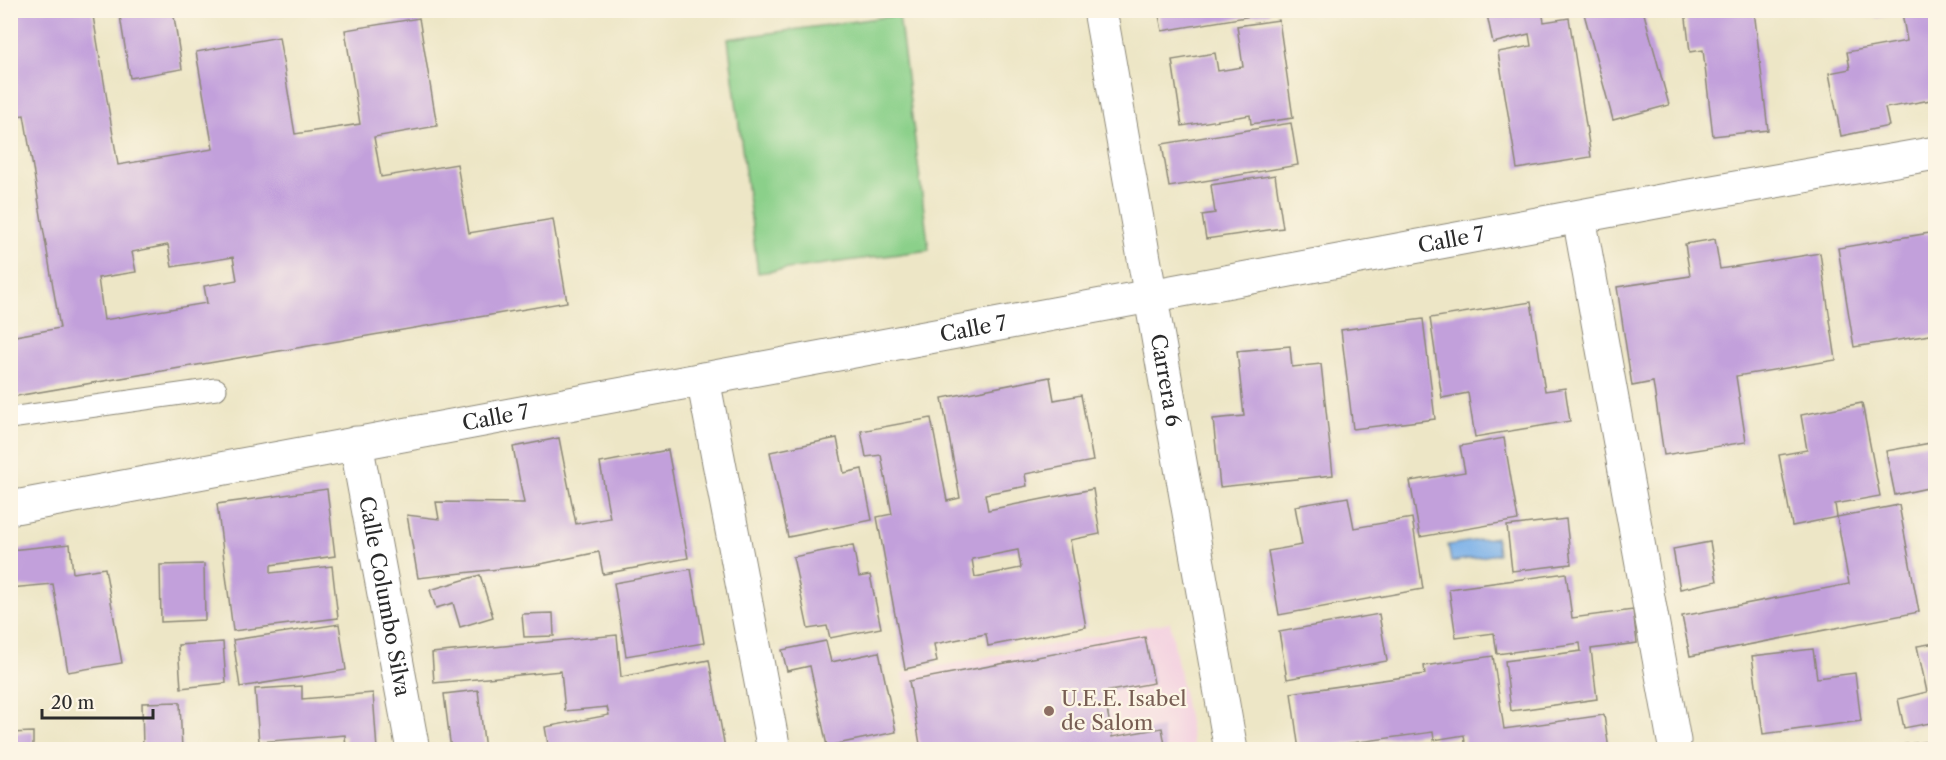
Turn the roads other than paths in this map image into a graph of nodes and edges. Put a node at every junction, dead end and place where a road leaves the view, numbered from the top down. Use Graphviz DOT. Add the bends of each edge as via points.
graph roads {
  1 [pos="1100,10"];
  2 [pos="1935,153"];
  3 [pos="1579,217"];
  4 [pos="1151,296"];
  5 [pos="703,379"];
  6 [pos="216,389"];
  7 [pos="10,418"];
  8 [pos="356,443"];
  9 [pos="10,508"];
  10 [pos="1674,741"];
  11 [pos="413,750"];
  12 [pos="774,750"];
  13 [pos="1231,750"];
  1 -- 4 [label="street, Carrera 6"];
  2 -- 3 [label="street, Calle 7"];
  3 -- 4 [label="street, Calle 7"];
  3 -- 10 [label="street"];
  4 -- 5 [label="street, Calle 7"];
  4 -- 13 [label="street, Carrera 6"];
  5 -- 8 [label="street, Calle 7"];
  5 -- 12 [label="street"];
  6 -- 7 [label="lane"];
  8 -- 9 [label="street, Calle 7"];
  8 -- 11 [label="street, Calle Columbo Silva"];
}
